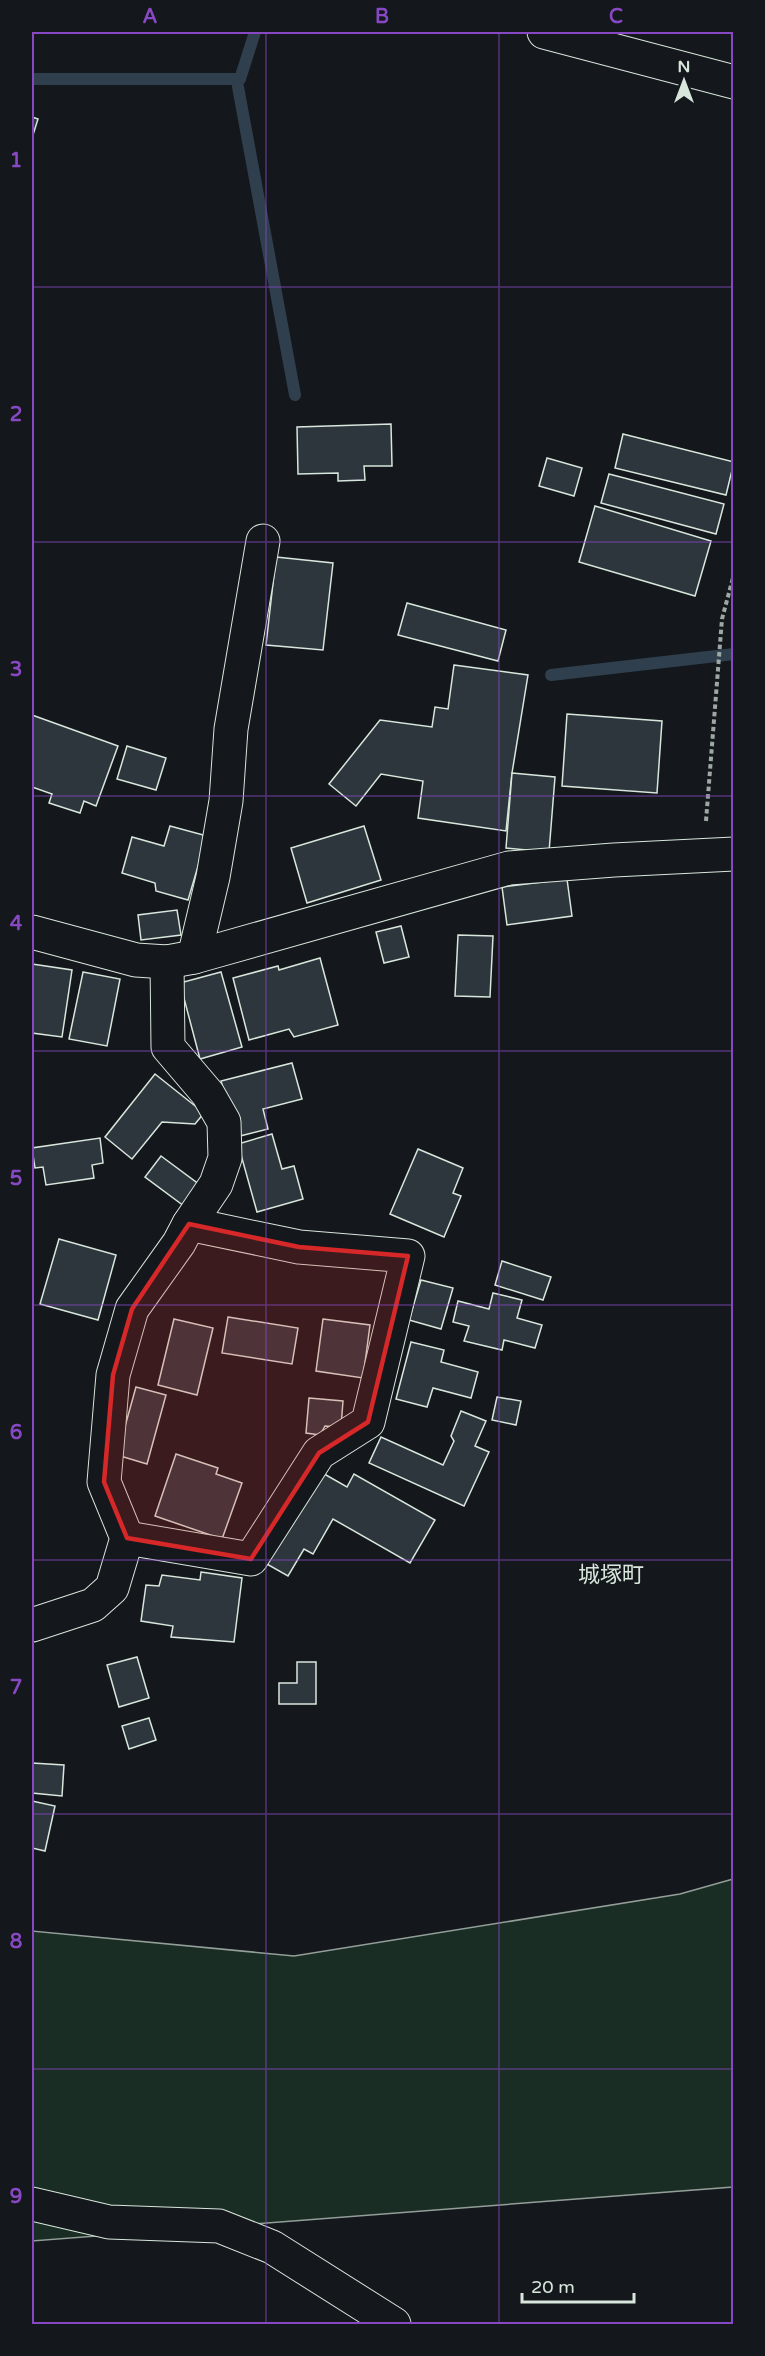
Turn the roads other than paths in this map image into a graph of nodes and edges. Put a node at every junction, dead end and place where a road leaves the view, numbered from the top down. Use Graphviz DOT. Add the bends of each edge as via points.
graph roads {
  1 [pos="544,32"];
  2 [pos="734,82"];
  3 [pos="263,541"];
  4 [pos="718,855"];
  5 [pos="32,932"];
  6 [pos="180,960"];
  7 [pos="189,1224"];
  8 [pos="127,1538"];
  9 [pos="32,1625"];
  10 [pos="32,2204"];
  11 [pos="394,2325"];
  1 -- 2 [label="street"];
  3 -- 6 [label="street" via="231,729 226,801 213,877"];
  4 -- 6 [label="street" via="509,868"];
  5 -- 6 [label="street" via="136,960"];
  6 -- 7 [label="street" via="168,1047 208,1094 224,1122 225,1158 216,1184"];
  7 -- 8 [label="street" via="132,1309 113,1375 104,1482"];
  7 -- 8 [label="street" via="299,1247 408,1256 368,1422 319,1453 250,1559"];
  8 -- 9 [label="street" via="112,1588 93,1605"];
  10 -- 11 [label="street" via="109,2222 219,2226 272,2247"];
}
